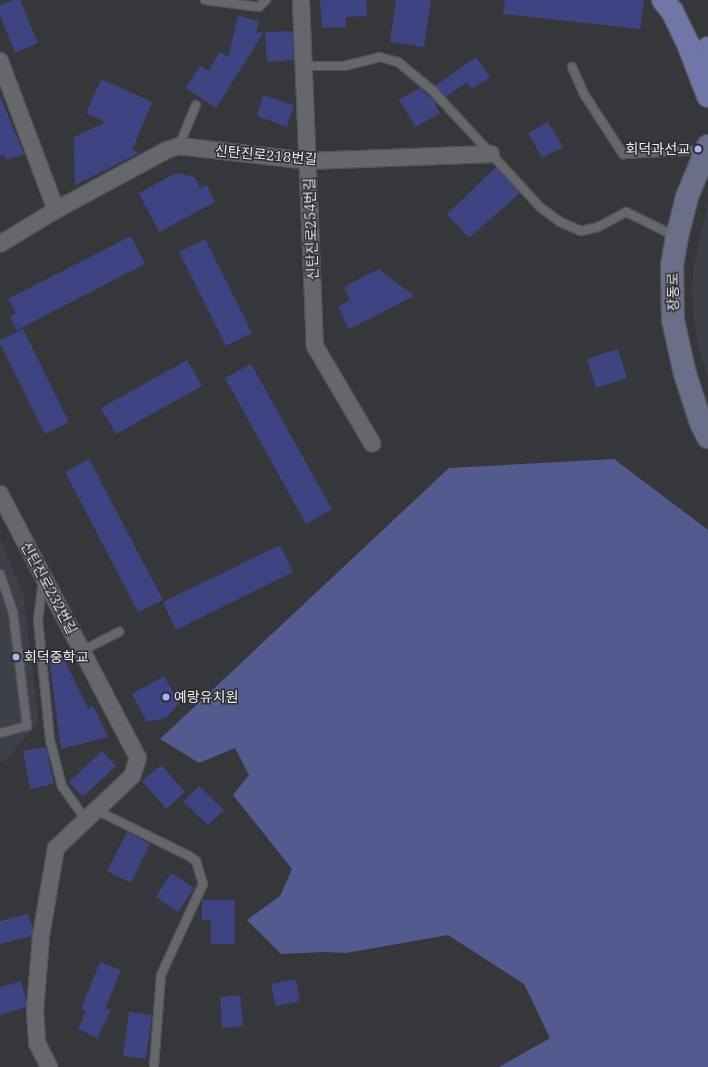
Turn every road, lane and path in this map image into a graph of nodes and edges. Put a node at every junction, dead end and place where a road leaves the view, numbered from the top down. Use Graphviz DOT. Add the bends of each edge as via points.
graph roads {
  1 [pos="205,0"];
  2 [pos="266,0"];
  3 [pos="301,0"];
  4 [pos="663,0"];
  5 [pos="708,48"];
  6 [pos="0,61"];
  7 [pos="708,64"];
  8 [pos="303,66"];
  9 [pos="572,68"];
  10 [pos="708,96"];
  11 [pos="196,105"];
  12 [pos="178,146"];
  13 [pos="707,148"];
  14 [pos="491,154"];
  15 [pos="309,161"];
  16 [pos="56,210"];
  17 [pos="676,237"];
  18 [pos="0,244"];
  19 [pos="708,437"];
  20 [pos="372,442"];
  21 [pos="0,494"];
  22 [pos="0,574"];
  23 [pos="43,578"];
  24 [pos="119,632"];
  25 [pos="82,651"];
  26 [pos="0,733"];
  27 [pos="90,814"];
  28 [pos="49,1067"];
  29 [pos="154,1067"];
  1 -- 2 [label="lane" via="258,7"];
  3 -- 8 [label="street, 신탄진로254번길"];
  4 -- 10 [label="main road" via="672,11 688,44"];
  5 -- 7 [label="main road"];
  6 -- 16 [label="street"];
  8 -- 14 [label="lane" via="344,66 379,57 398,62 433,91"];
  8 -- 15 [label="street, 신탄진로254번길"];
  9 -- 13 [label="lane" via="584,94 623,154"];
  11 -- 12 [label="lane"];
  12 -- 15 [label="street, 신탄진로218번길"];
  12 -- 16 [label="street"];
  13 -- 17 [label="street, 장동로" via="687,197"];
  14 -- 15 [label="street, 신탄진로218번길"];
  14 -- 17 [label="lane" via="541,208 560,222 582,231 598,227 626,212"];
  15 -- 20 [label="street, 신탄진로254번길" via="315,346"];
  16 -- 18 [label="street"];
  17 -- 19 [label="street, 장동로" via="672,265 673,320 685,374"];
  21 -- 23 [label="street, 신탄진로232번길"];
  22 -- 26 [label="lane" via="13,612 27,726"];
  23 -- 25 [label="street, 신탄진로232번길"];
  23 -- 27 [label="lane" via="38,620 50,740 62,786"];
  24 -- 25 [label="lane"];
  25 -- 27 [label="street, 신탄진로232번길" via="138,758 132,776"];
  27 -- 28 [label="street, 신탄진로232번길" via="56,848 41,936 35,1011 37,1043"];
  27 -- 29 [label="lane" via="189,856 196,861 203,884 161,975"];
}
